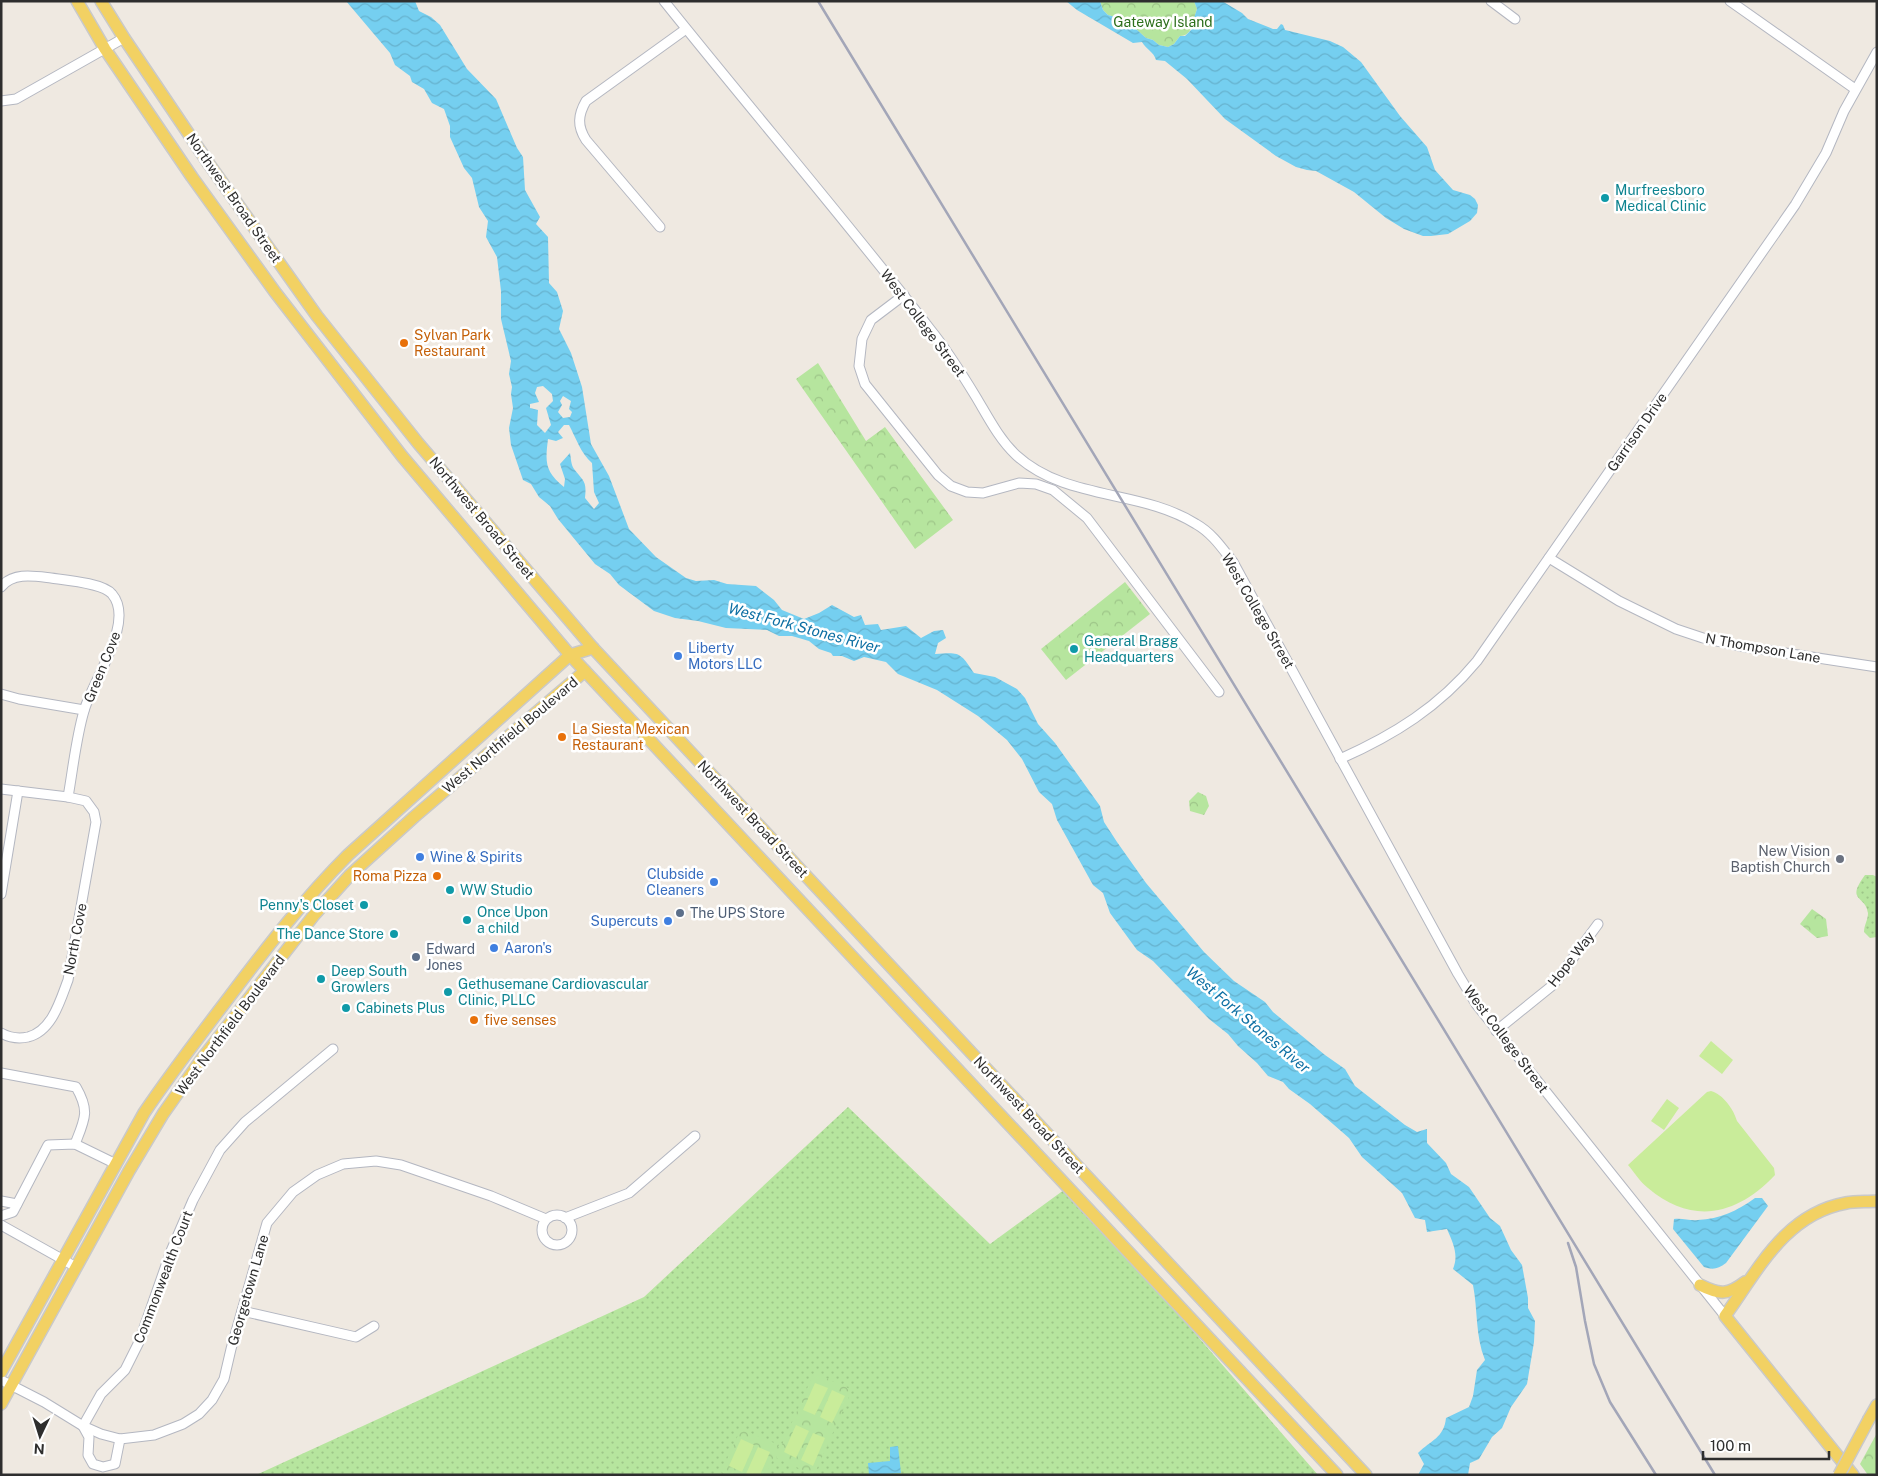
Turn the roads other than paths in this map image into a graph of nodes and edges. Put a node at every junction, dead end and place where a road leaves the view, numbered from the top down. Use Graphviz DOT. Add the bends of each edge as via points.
graph roads {
  1 [pos="77,1"];
  2 [pos="101,1"];
  3 [pos="664,1"];
  4 [pos="1491,1"];
  5 [pos="1730,1"];
  6 [pos="1515,19"];
  7 [pos="686,29"];
  8 [pos="124,38"];
  9 [pos="105,49"];
  10 [pos="1877,52"];
  11 [pos="1855,89"];
  12 [pos="1,101"];
  13 [pos="175,114"];
  14 [pos="157,126"];
  15 [pos="209,164"];
  16 [pos="192,177"];
  17 [pos="660,227"];
  18 [pos="904,295"];
  19 [pos="317,316"];
  20 [pos="302,328"];
  21 [pos="418,443"];
  22 [pos="402,456"];
  23 [pos="1550,558"];
  24 [pos="1,587"];
  25 [pos="593,648"];
  26 [pos="570,655"];
  27 [pos="1877,667"];
  28 [pos="585,671"];
  29 [pos="1219,692"];
  30 [pos="1,694"];
  31 [pos="84,710"];
  32 [pos="1340,759"];
  33 [pos="1,790"];
  34 [pos="18,791"];
  35 [pos="68,797"];
  36 [pos="753,820"];
  37 [pos="738,834"];
  38 [pos="809,880"];
  39 [pos="793,893"];
  40 [pos="1,894"];
  41 [pos="1598,924"];
  42 [pos="884,959"];
  43 [pos="868,974"];
  44 [pos="1496,1030"];
  45 [pos="1,1033"];
  46 [pos="333,1049"];
  47 [pos="180,1061"];
  48 [pos="193,1071"];
  49 [pos="1,1073"];
  50 [pos="695,1136"];
  51 [pos="75,1144"];
  52 [pos="116,1164"];
  53 [pos="1083,1172"];
  54 [pos="1068,1187"];
  55 [pos="1,1201"];
  56 [pos="1877,1201"];
  57 [pos="17,1204"];
  58 [pos="1,1216"];
  59 [pos="565,1218"];
  60 [pos="546,1219"];
  61 [pos="1,1225"];
  62 [pos="1163,1258"];
  63 [pos="62,1259"];
  64 [pos="76,1267"];
  65 [pos="1147,1272"];
  66 [pos="1753,1276"];
  67 [pos="1700,1285"];
  68 [pos="242,1311"];
  69 [pos="1725,1316"];
  70 [pos="374,1326"];
  71 [pos="1,1372"];
  72 [pos="1,1380"];
  73 [pos="12,1386"];
  74 [pos="1,1404"];
  75 [pos="1877,1405"];
  76 [pos="83,1426"];
  77 [pos="120,1439"];
  78 [pos="1336,1475"];
  79 [pos="1366,1475"];
  80 [pos="1839,1475"];
  81 [pos="1853,1475"];
  1 -- 9 [label="main road, Northwest Broad Street"];
  2 -- 8 [label="main road, Northwest Broad Street"];
  3 -- 7 [label="street, West College Street"];
  4 -- 6 [label="street"];
  5 -- 11 [label="street"];
  7 -- 17 [label="street" via="586,101 580,111 580,131 586,140"];
  7 -- 18 [label="street, West College Street"];
  8 -- 9 [label="street"];
  8 -- 13 [label="main road, Northwest Broad Street"];
  9 -- 12 [label="street" via="16,99"];
  9 -- 14 [label="main road, Northwest Broad Street"];
  10 -- 11 [label="street, Garrison Drive"];
  11 -- 23 [label="street, Garrison Drive" via="1826,152 1795,206"];
  13 -- 14 [label="main road"];
  13 -- 15 [label="main road, Northwest Broad Street"];
  14 -- 16 [label="main road, Northwest Broad Street"];
  15 -- 16 [label="main road"];
  15 -- 19 [label="main road, Northwest Broad Street"];
  16 -- 20 [label="main road, Northwest Broad Street"];
  18 -- 29 [label="street" via="871,320 862,339 859,366 865,384 950,486 983,493 1019,483 1036,484 1053,490 1088,518"];
  18 -- 32 [label="street, West College Street" via="941,343 999,436 1016,455 1058,481 1180,514 1215,538 1233,562"];
  19 -- 20 [label="main road"];
  19 -- 21 [label="main road, Northwest Broad Street"];
  20 -- 22 [label="main road, Northwest Broad Street"];
  21 -- 22 [label="main road"];
  21 -- 25 [label="main road, Northwest Broad Street"];
  22 -- 26 [label="main road, Northwest Broad Street"];
  23 -- 27 [label="street, N Thompson Lane" via="1619,601 1676,629 1739,646"];
  23 -- 32 [label="street, Garrison Drive" via="1461,681 1418,718"];
  24 -- 31 [label="street, Green Cove" via="16,576 99,586 112,593 120,608 119,624"];
  25 -- 26 [label="main road"];
  25 -- 28 [label="main road"];
  25 -- 36 [label="main road, Northwest Broad Street"];
  26 -- 28 [label="main road, Northwest Broad Street"];
  26 -- 47 [label="main road, West Northfield Boulevard" via="321,882"];
  28 -- 37 [label="main road, Northwest Broad Street"];
  28 -- 48 [label="main road, West Northfield Boulevard" via="350,875 314,915"];
  30 -- 31 [label="street, Green Cove"];
  31 -- 35 [label="street, Green Cove"];
  32 -- 44 [label="street, West College Street" via="1458,974"];
  33 -- 34 [label="street"];
  34 -- 35 [label="street"];
  34 -- 40 [label="street"];
  35 -- 45 [label="street, North Cove" via="86,801 96,822 68,980 50,1022 38,1035 23,1038"];
  36 -- 37 [label="main road"];
  36 -- 38 [label="main road, Northwest Broad Street"];
  37 -- 39 [label="main road, Northwest Broad Street"];
  38 -- 39 [label="main road"];
  38 -- 42 [label="main road, Northwest Broad Street"];
  39 -- 43 [label="main road, Northwest Broad Street"];
  41 -- 44 [label="street, Hope Way" via="1553,985"];
  42 -- 43 [label="main road"];
  42 -- 53 [label="main road, Northwest Broad Street"];
  43 -- 54 [label="main road, Northwest Broad Street"];
  44 -- 67 [label="street, West College Street"];
  46 -- 76 [label="street, Commonwealth Court" via="245,1122 220,1150 171,1251 139,1342 125,1370 101,1394"];
  47 -- 48 [label="main road"];
  47 -- 52 [label="main road, West Northfield Boulevard" via="144,1113"];
  48 -- 64 [label="main road, West Northfield Boulevard" via="163,1114"];
  49 -- 51 [label="street" via="76,1087 86,1111"];
  50 -- 59 [label="street" via="629,1193"];
  51 -- 52 [label="street"];
  51 -- 57 [label="street" via="48,1145"];
  52 -- 63 [label="main road, West Northfield Boulevard"];
  53 -- 54 [label="main road"];
  53 -- 62 [label="main road, Northwest Broad Street"];
  54 -- 65 [label="main road, Northwest Broad Street"];
  55 -- 57 [label="street"];
  56 -- 66 [label="main road" via="1846,1203 1814,1213 1786,1232"];
  57 -- 58 [label="street" via="13,1212"];
  59 -- 60 [label="street" via="556,1215"];
  59 -- 60 [label="street" via="572,1231 568,1240 560,1245 550,1244 543,1237 542,1227"];
  60 -- 68 [label="street, Georgetown Lane" via="401,1165 376,1161 342,1164 317,1175 293,1192 267,1223"];
  61 -- 63 [label="street"];
  62 -- 65 [label="main road"];
  62 -- 79 [label="main road, Northwest Broad Street"];
  63 -- 64 [label="street"];
  63 -- 71 [label="main road, West Northfield Boulevard"];
  64 -- 73 [label="main road, West Northfield Boulevard"];
  65 -- 78 [label="main road, Northwest Broad Street"];
  66 -- 67 [label="main road" via="1735,1289 1722,1293"];
  66 -- 69 [label="main road"];
  67 -- 69 [label="street, West College Street"];
  68 -- 70 [label="street" via="356,1337"];
  68 -- 77 [label="street, Georgetown Lane" via="224,1379 199,1414 154,1435"];
  69 -- 81 [label="main road"];
  72 -- 73 [label="street, Georgetown Lane"];
  73 -- 74 [label="main road, West Northfield Boulevard"];
  73 -- 76 [label="street, Georgetown Lane"];
  75 -- 80 [label="main road, bridge"];
  76 -- 77 [label="street, Georgetown Lane"];
  76 -- 77 [label="street" via="89,1437 88,1455 93,1464 103,1467 114,1464"];
}
